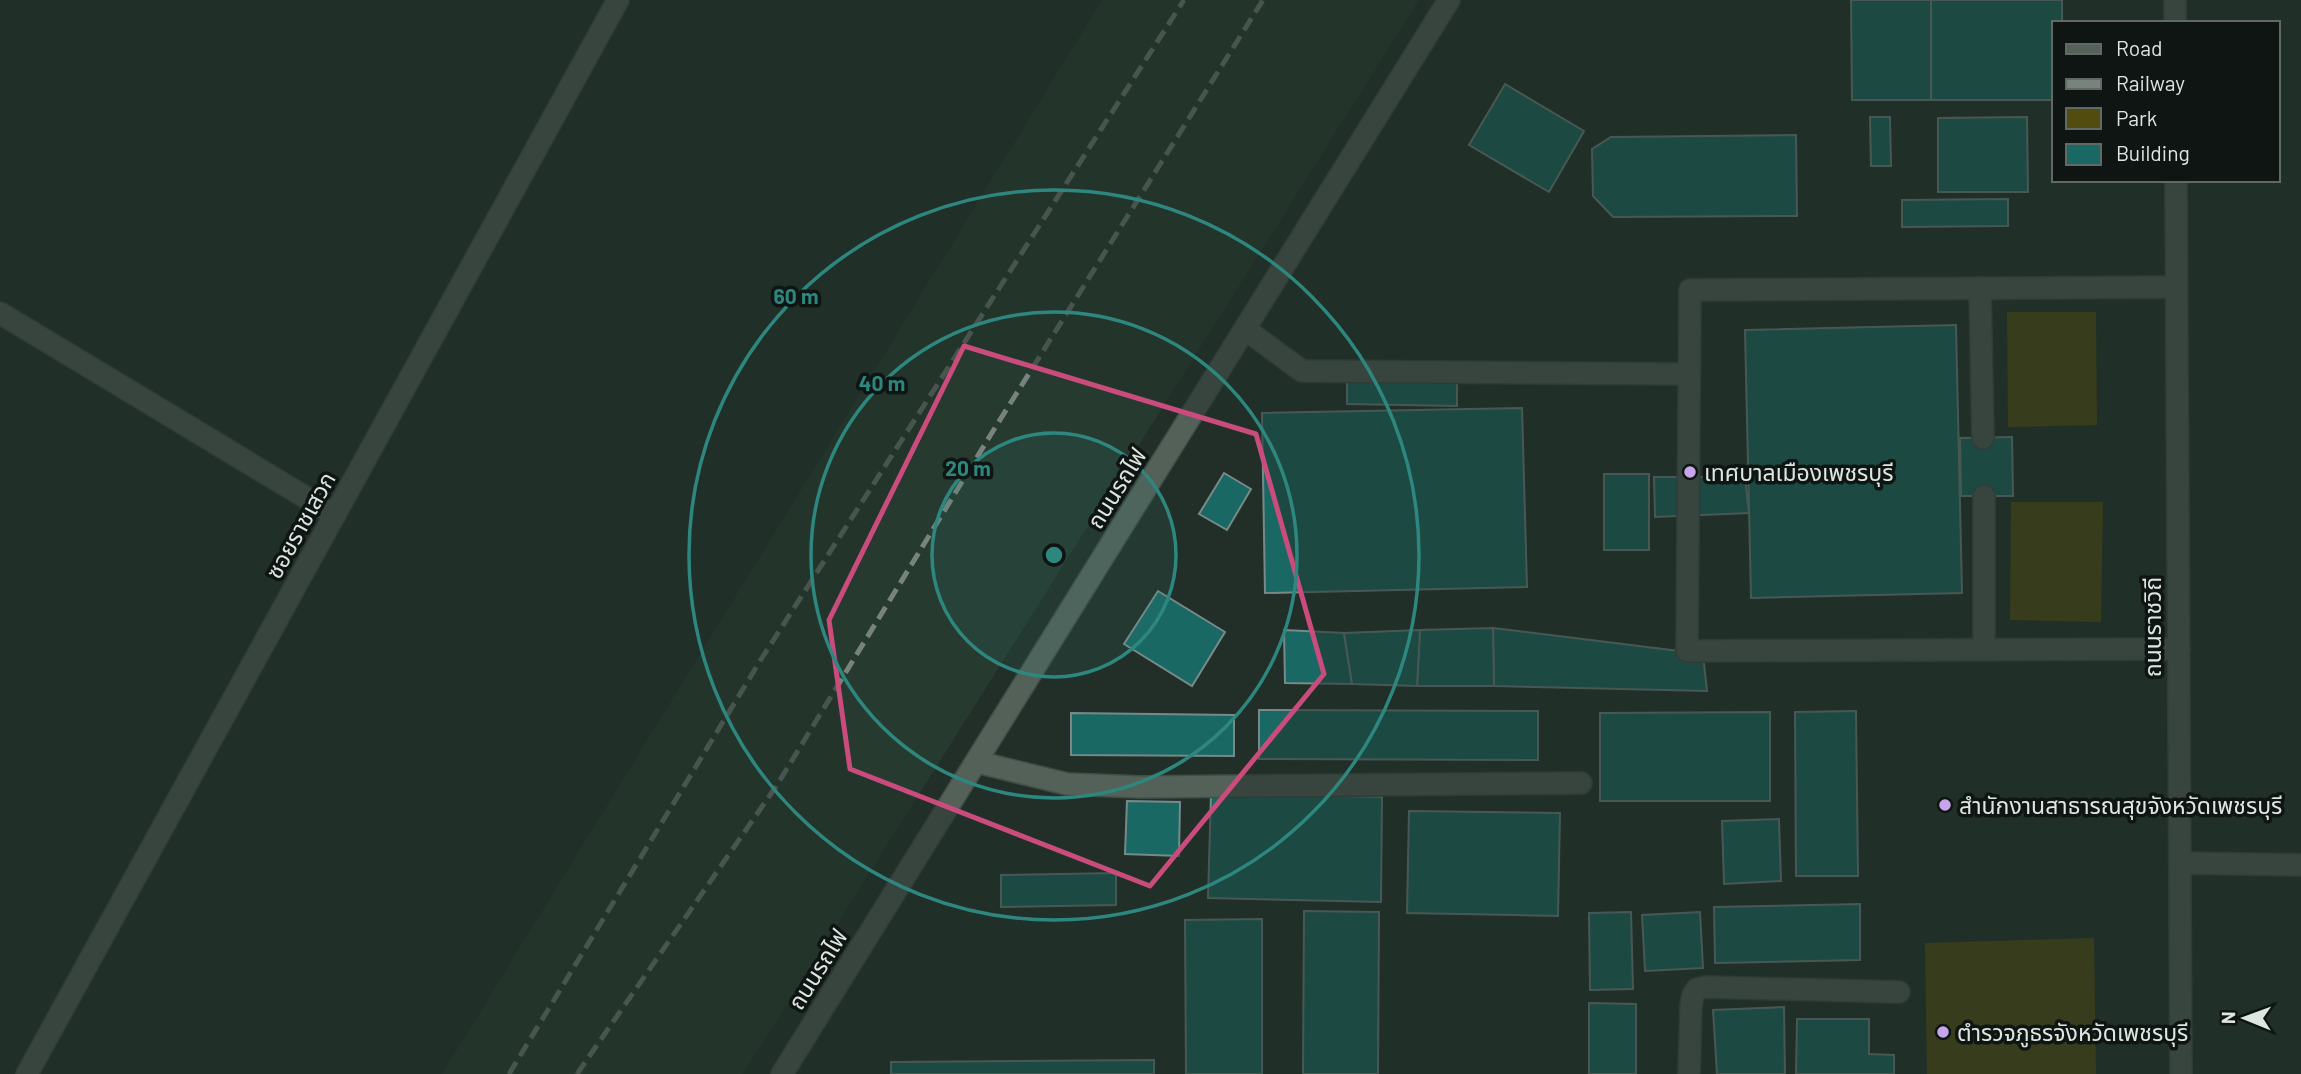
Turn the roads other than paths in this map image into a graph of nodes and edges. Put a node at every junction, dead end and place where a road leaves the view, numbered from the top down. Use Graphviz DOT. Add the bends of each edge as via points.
graph roads {
  1 [pos="618,0"];
  2 [pos="1449,0"];
  3 [pos="2175,0"];
  4 [pos="2175,21"];
  5 [pos="2176,182"];
  6 [pos="2176,287"];
  7 [pos="1980,288"];
  8 [pos="0,313"];
  9 [pos="1245,330"];
  10 [pos="1689,374"];
  11 [pos="1983,438"];
  12 [pos="1983,496"];
  13 [pos="335,515"];
  14 [pos="1984,649"];
  15 [pos="2179,649"];
  16 [pos="977,762"];
  17 [pos="1581,783"];
  18 [pos="2180,863"];
  19 [pos="2301,865"];
  20 [pos="1899,992"];
  21 [pos="27,1074"];
  22 [pos="782,1074"];
  23 [pos="1689,1074"];
  24 [pos="2181,1074"];
  1 -- 13 [label="street, ซอยราชเสวก"];
  2 -- 9 [label="street, ถนนรถไฟ"];
  3 -- 4 [label="street"];
  5 -- 6 [label="street, ถนนราชวิถี"];
  6 -- 7 [label="street"];
  6 -- 15 [label="street, ถนนราชวิถี"];
  7 -- 10 [label="street" via="1690,290"];
  7 -- 11 [label="street"];
  8 -- 13 [label="street"];
  9 -- 10 [label="street" via="1302,371"];
  9 -- 16 [label="street, ถนนรถไฟ"];
  10 -- 14 [label="street" via="1687,651"];
  12 -- 14 [label="street"];
  13 -- 21 [label="street, ซอยราชเสวก"];
  14 -- 15 [label="street"];
  15 -- 18 [label="street, ถนนราชวิถี"];
  16 -- 17 [label="street" via="1068,784 1128,787"];
  16 -- 22 [label="street, ถนนรถไฟ"];
  18 -- 19 [label="street"];
  18 -- 24 [label="street, ถนนราชวิถี"];
  20 -- 23 [label="street" via="1697,989 1690,1015"];
}
